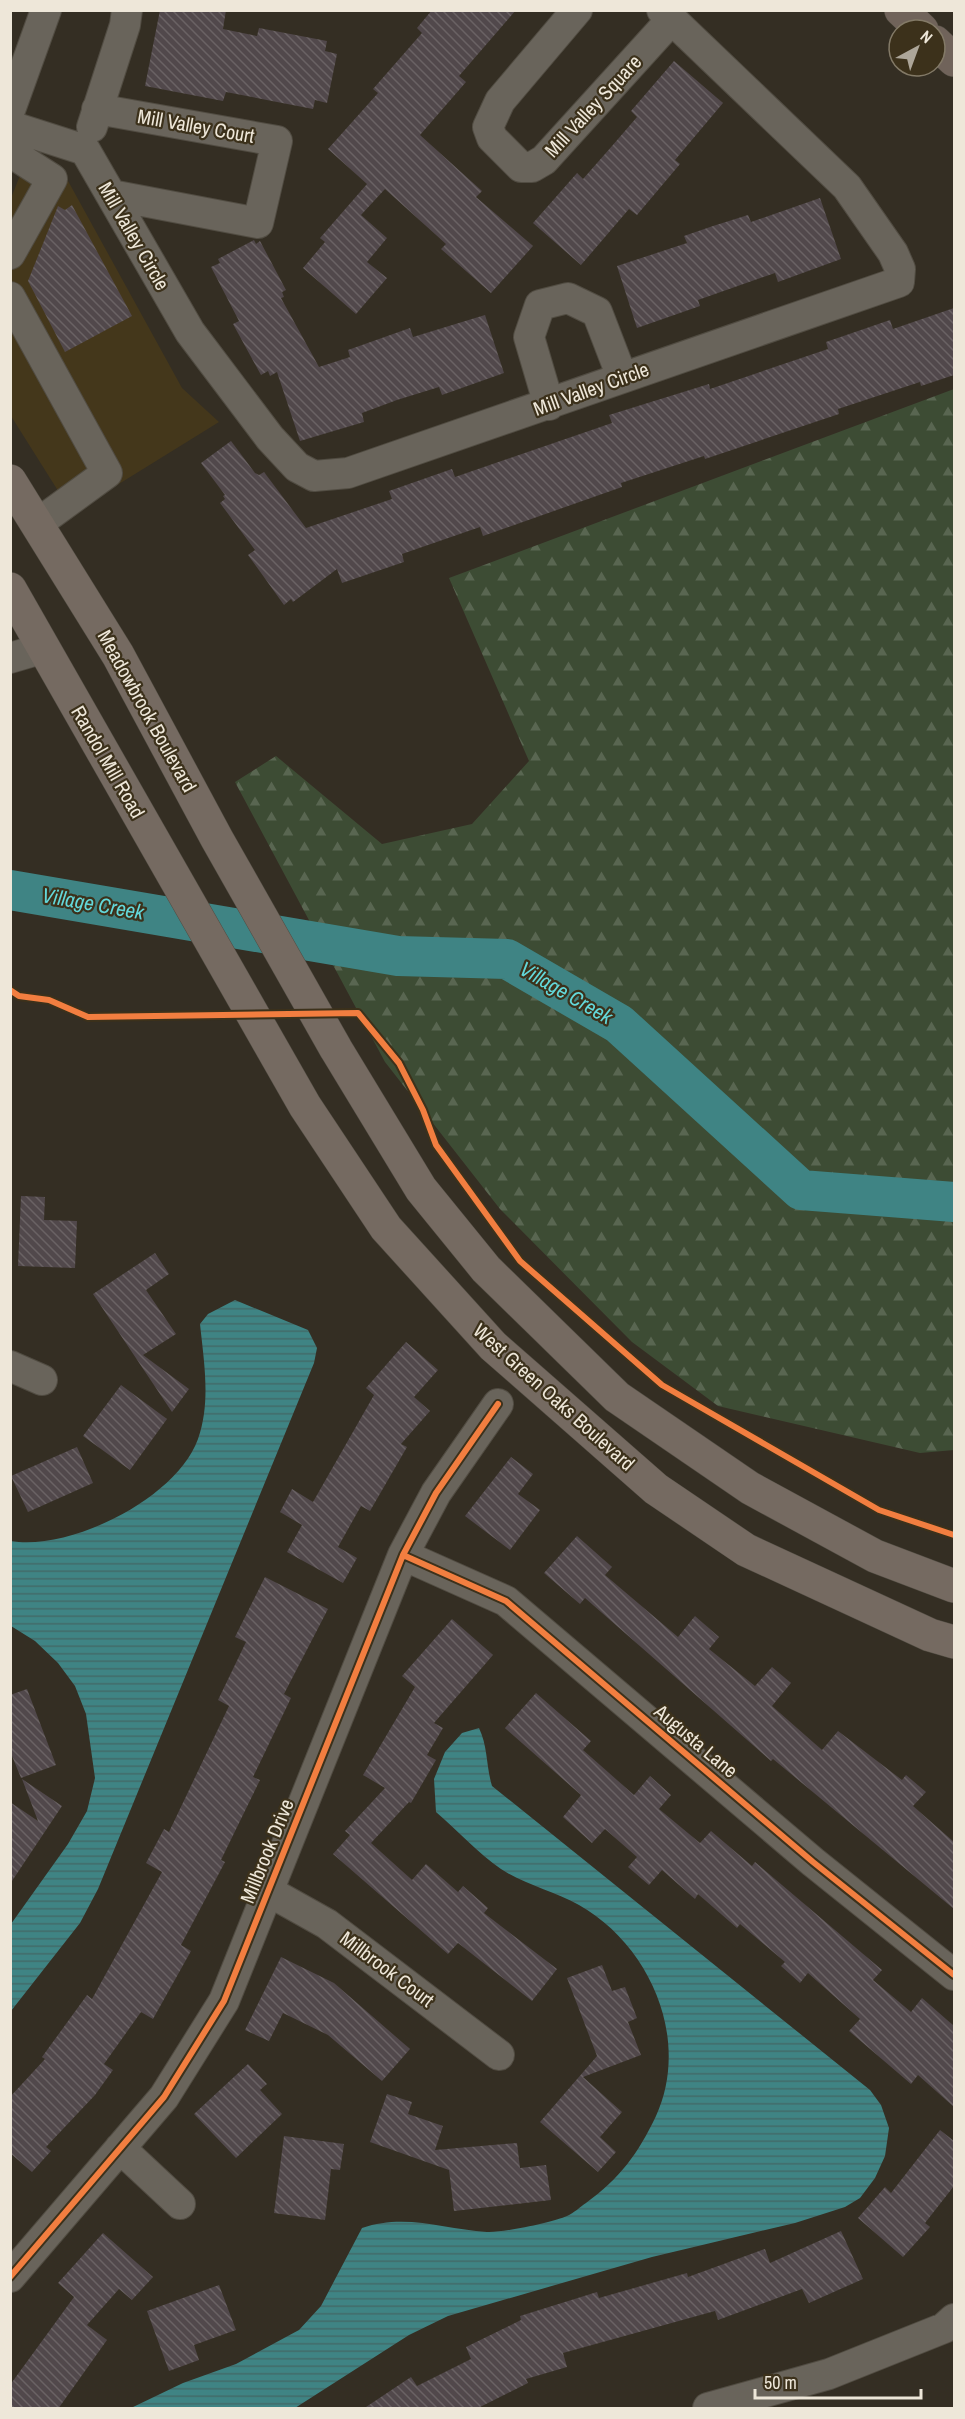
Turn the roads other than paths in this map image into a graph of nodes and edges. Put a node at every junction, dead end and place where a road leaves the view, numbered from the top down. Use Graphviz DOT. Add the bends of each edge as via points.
graph roads {
  1 [pos="46,10"];
  2 [pos="127,10"];
  3 [pos="577,10"];
  4 [pos="667,15"];
  5 [pos="98,109"];
  6 [pos="10,110"];
  7 [pos="10,126"];
  8 [pos="85,150"];
  9 [pos="10,152"];
  10 [pos="106,186"];
  11 [pos="10,254"];
  12 [pos="10,297"];
  13 [pos="622,377"];
  14 [pos="549,405"];
  15 [pos="10,481"];
  16 [pos="37,524"];
  17 [pos="10,589"];
  18 [pos="44,648"];
  19 [pos="10,658"];
  20 [pos="206,934"];
  21 [pos="10,1366"];
  22 [pos="42,1380"];
  23 [pos="498,1404"];
  24 [pos="404,1555"];
  25 [pos="954,1586"];
  26 [pos="954,1641"];
  27 [pos="268,1891"];
  28 [pos="954,1974"];
  29 [pos="499,2055"];
  30 [pos="120,2148"];
  31 [pos="180,2204"];
  32 [pos="10,2277"];
  33 [pos="954,2319"];
  34 [pos="708,2409"];
  1 -- 6 [label="street"];
  2 -- 5 [label="street"];
  3 -- 4 [label="street, Mill Valley Square" via="500,101 488,127 492,138 521,167 532,167 544,160"];
  4 -- 13 [label="street, Mill Valley Circle" via="847,188 893,253 900,269 899,282"];
  5 -- 8 [label="street"];
  5 -- 10 [label="street, Mill Valley Court" via="277,141 258,223"];
  7 -- 8 [label="street"];
  8 -- 10 [label="street, Mill Valley Circle"];
  9 -- 11 [label="street" via="52,179"];
  10 -- 14 [label="street, Mill Valley Circle" via="190,332 270,438 297,467 314,476 348,473"];
  12 -- 16 [label="street" via="107,473"];
  13 -- 14 [label="street, Mill Valley Circle"];
  13 -- 14 [label="street" via="597,312 568,298 540,305 529,337"];
  15 -- 16 [label="main road, Meadowbrook Boulevard"];
  16 -- 25 [label="main road, Meadowbrook Boulevard" via="118,654 336,1049 421,1189 486,1269 617,1397 750,1488 874,1556"];
  17 -- 18 [label="main road, Randol Mill Road"];
  18 -- 19 [label="street"];
  18 -- 20 [label="main road, Randol Mill Road"];
  20 -- 26 [label="main road, West Green Oaks Boulevard" via="305,1106 386,1228 493,1346 656,1489 746,1550 898,1621"];
  21 -- 22 [label="street"];
  23 -- 24 [label="street, Millbrook Drive" via="436,1493"];
  24 -- 27 [label="street, Millbrook Drive"];
  24 -- 28 [label="street, Augusta Lane" via="506,1601 813,1862"];
  27 -- 29 [label="street, Millbrook Court" via="327,1924"];
  27 -- 30 [label="street, Millbrook Drive" via="224,2001 164,2097"];
  30 -- 31 [label="street"];
  30 -- 32 [label="street, Millbrook Drive"];
  33 -- 34 [label="street" via="944,2328 829,2374"];
}
